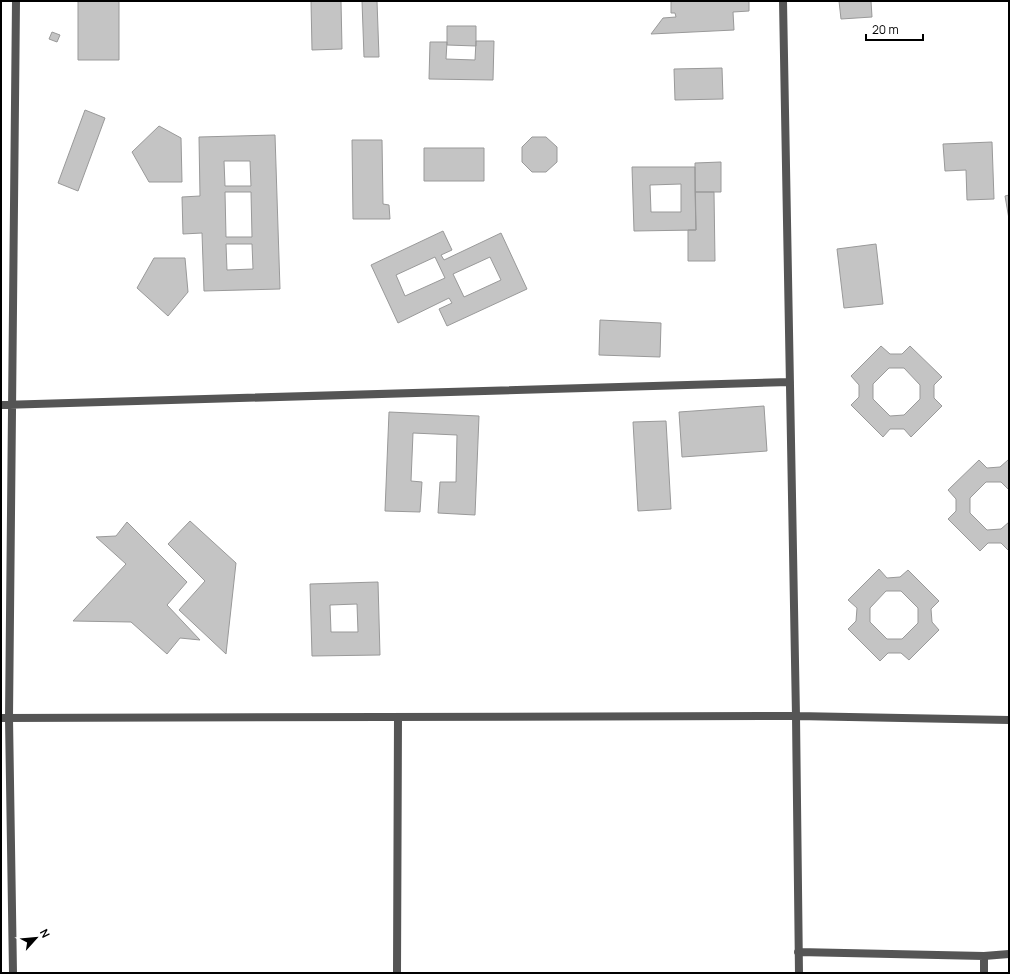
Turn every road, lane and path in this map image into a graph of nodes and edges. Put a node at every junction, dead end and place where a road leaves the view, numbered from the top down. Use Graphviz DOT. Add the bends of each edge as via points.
graph roads {
  1 [pos="16,1"];
  2 [pos="783,1"];
  3 [pos="790,382"];
  4 [pos="1,405"];
  5 [pos="12,406"];
  6 [pos="796,716"];
  7 [pos="398,717"];
  8 [pos="5,718"];
  9 [pos="1009,720"];
  10 [pos="798,952"];
  11 [pos="1009,954"];
  12 [pos="984,956"];
  13 [pos="13,973"];
  14 [pos="398,973"];
  15 [pos="798,973"];
  16 [pos="984,973"];
  1 -- 5 [label="street"];
  2 -- 3 [label="street"];
  3 -- 5 [label="street"];
  3 -- 6 [label="street"];
  4 -- 5 [label="street"];
  5 -- 8 [label="street"];
  6 -- 7 [label="street"];
  6 -- 9 [label="street"];
  6 -- 10 [label="street"];
  7 -- 8 [label="street"];
  7 -- 14 [label="street"];
  8 -- 13 [label="street"];
  10 -- 12 [label="street"];
  10 -- 15 [label="street"];
  11 -- 12 [label="street"];
  12 -- 16 [label="street"];
}
